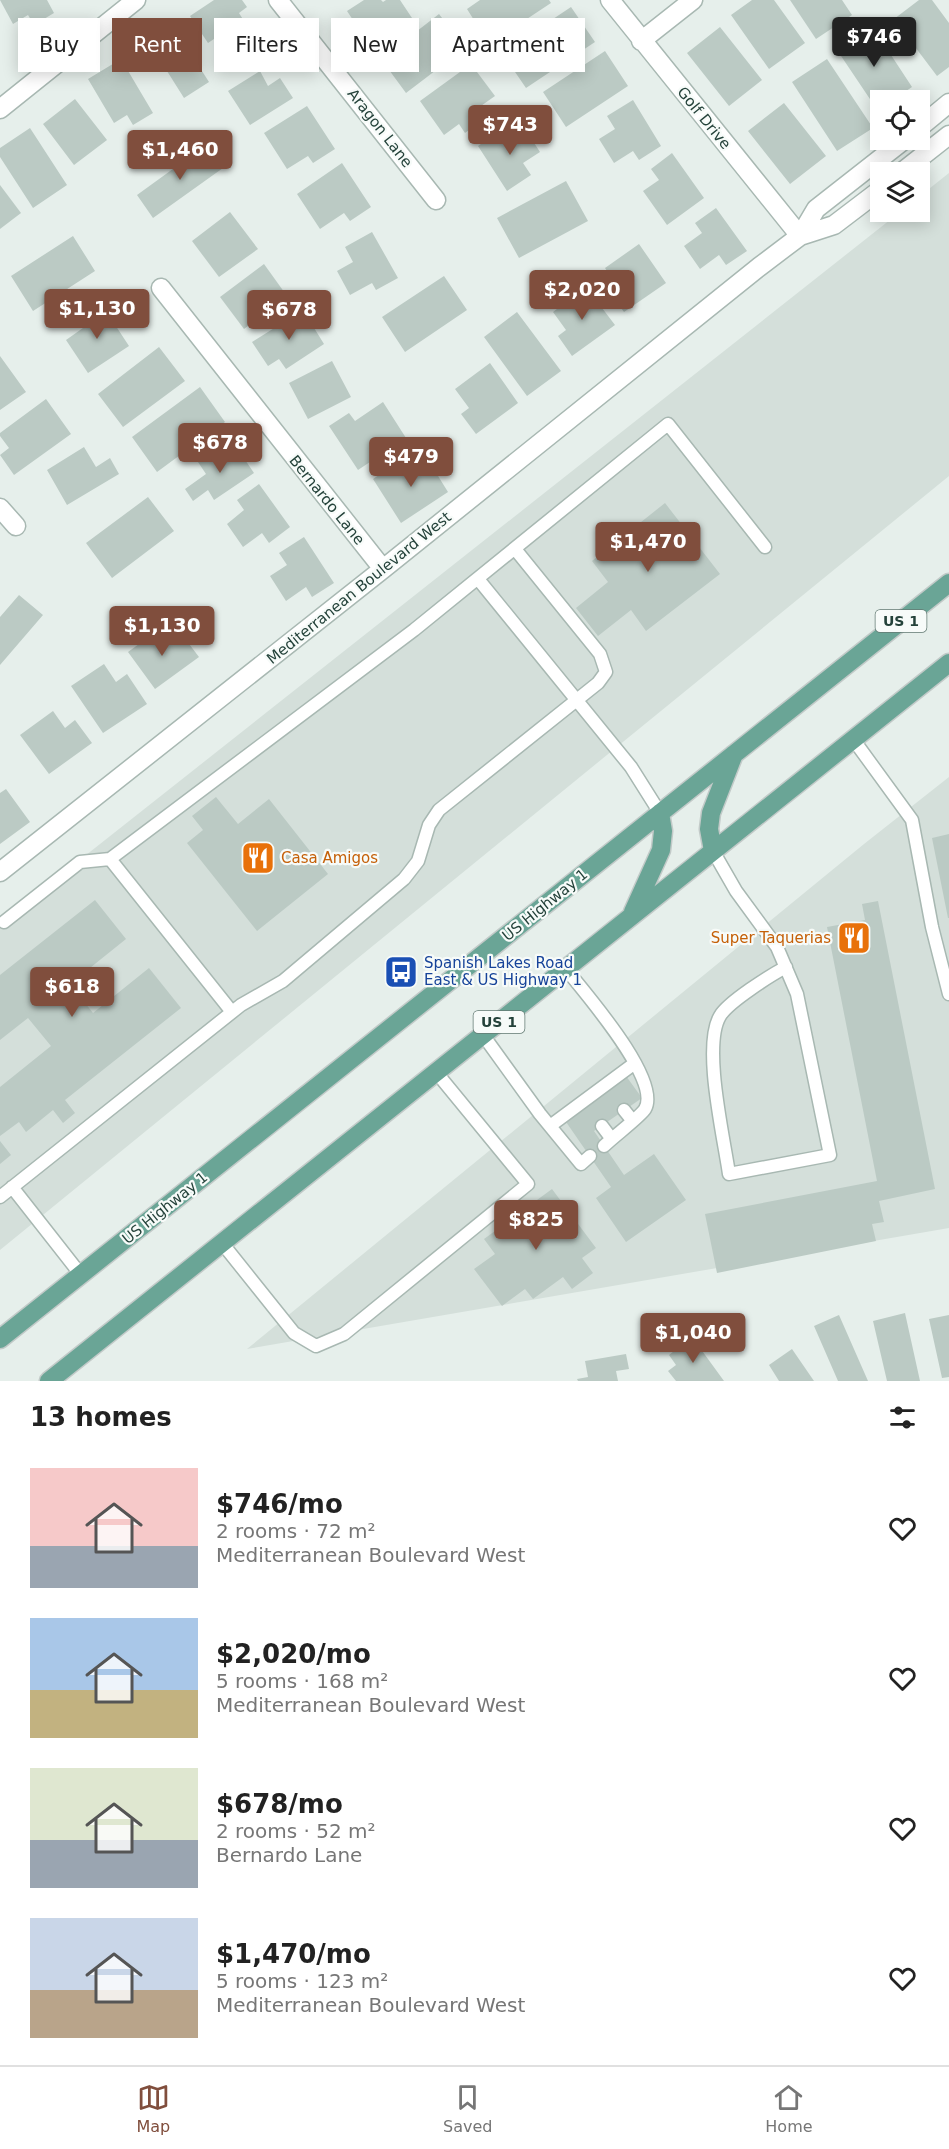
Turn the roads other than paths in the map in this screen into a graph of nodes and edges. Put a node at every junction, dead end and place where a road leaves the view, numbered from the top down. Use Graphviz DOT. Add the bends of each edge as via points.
graph roads {
  1 [pos="136,0"];
  2 [pos="278,0"];
  3 [pos="610,0"];
  4 [pos="693,0"];
  5 [pos="641,41"];
  6 [pos="949,103"];
  7 [pos="0,109"];
  8 [pos="930,119"];
  9 [pos="949,135"];
  10 [pos="890,150"];
  11 [pos="915,162"];
  12 [pos="870,198"];
  13 [pos="436,200"];
  14 [pos="800,236"];
  15 [pos="161,288"];
  16 [pos="0,508"];
  17 [pos="16,526"];
  18 [pos="765,547"];
  19 [pos="515,549"];
  20 [pos="383,569"];
  21 [pos="478,579"];
  22 [pos="949,582"];
  23 [pos="949,663"];
  24 [pos="576,701"];
  25 [pos="853,739"];
  26 [pos="735,753"];
  27 [pos="660,813"];
  28 [pos="713,851"];
  29 [pos="110,859"];
  30 [pos="0,872"];
  31 [pos="632,916"];
  32 [pos="4,922"];
  33 [pos="786,967"];
  34 [pos="566,969"];
  35 [pos="949,994"];
  36 [pos="232,1012"];
  37 [pos="483,1035"];
  38 [pos="635,1063"];
  39 [pos="436,1072"];
  40 [pos="550,1125"];
  41 [pos="602,1126"];
  42 [pos="590,1156"];
  43 [pos="12,1188"];
  44 [pos="0,1197"];
  45 [pos="222,1243"];
  46 [pos="81,1275"];
  47 [pos="0,1339"];
  48 [pos="49,1381"];
  1 -- 7 [label="street"];
  2 -- 13 [label="street, Aragon Lane"];
  3 -- 5 [label="street, Golf Drive"];
  4 -- 5 [label="street"];
  5 -- 14 [label="street, Golf Drive"];
  6 -- 8 [label="street"];
  9 -- 11 [label="street"];
  10 -- 14 [label="street, Mediterranean Boulevard West" via="816,209"];
  12 -- 14 [label="street, Mediterranean Boulevard West" via="834,225"];
  14 -- 20 [label="street, Mediterranean Boulevard West"];
  15 -- 20 [label="street, Bernardo Lane"];
  16 -- 17 [label="street"];
  18 -- 19 [label="lane" via="668,424"];
  19 -- 21 [label="lane"];
  19 -- 24 [label="lane" via="600,654 606,672"];
  20 -- 30 [label="street, Mediterranean Boulevard West"];
  21 -- 24 [label="lane"];
  21 -- 29 [label="lane"];
  22 -- 26 [label="main road, US Highway 1 / US 1"];
  23 -- 25 [label="main road, US 1"];
  24 -- 27 [label="lane" via="631,767"];
  24 -- 36 [label="lane" via="439,810 429,825 418,861 404,879 283,981"];
  25 -- 28 [label="main road, US 1"];
  25 -- 35 [label="lane" via="912,820"];
  26 -- 27 [label="main road, US Highway 1 / US 1"];
  26 -- 28 [label="main road" via="711,813"];
  27 -- 31 [label="main road" via="661,850"];
  27 -- 46 [label="main road, US Highway 1 / US 1"];
  28 -- 31 [label="main road, US 1"];
  28 -- 33 [label="lane" via="736,891 777,947"];
  29 -- 32 [label="lane" via="80,862"];
  29 -- 36 [label="lane"];
  31 -- 34 [label="main road, US 1"];
  33 -- 33 [label="lane" via="797,994 830,1155 729,1174 713,1061 716,1024 729,1006"];
  34 -- 37 [label="main road, US 1"];
  34 -- 38 [label="lane"];
  36 -- 43 [label="lane"];
  37 -- 39 [label="main road, US 1"];
  37 -- 40 [label="lane"];
  38 -- 40 [label="lane"];
  38 -- 41 [label="lane" via="648,1093 645,1109 628,1115 608,1142"];
  39 -- 45 [label="main road, US 1"];
  39 -- 45 [label="lane" via="528,1184 344,1334 316,1346 294,1333"];
  40 -- 42 [label="lane" via="581,1164"];
  43 -- 44 [label="lane"];
  43 -- 46 [label="lane"];
  45 -- 48 [label="main road, US 1"];
  46 -- 47 [label="main road, US Highway 1 / US 1"];
}
